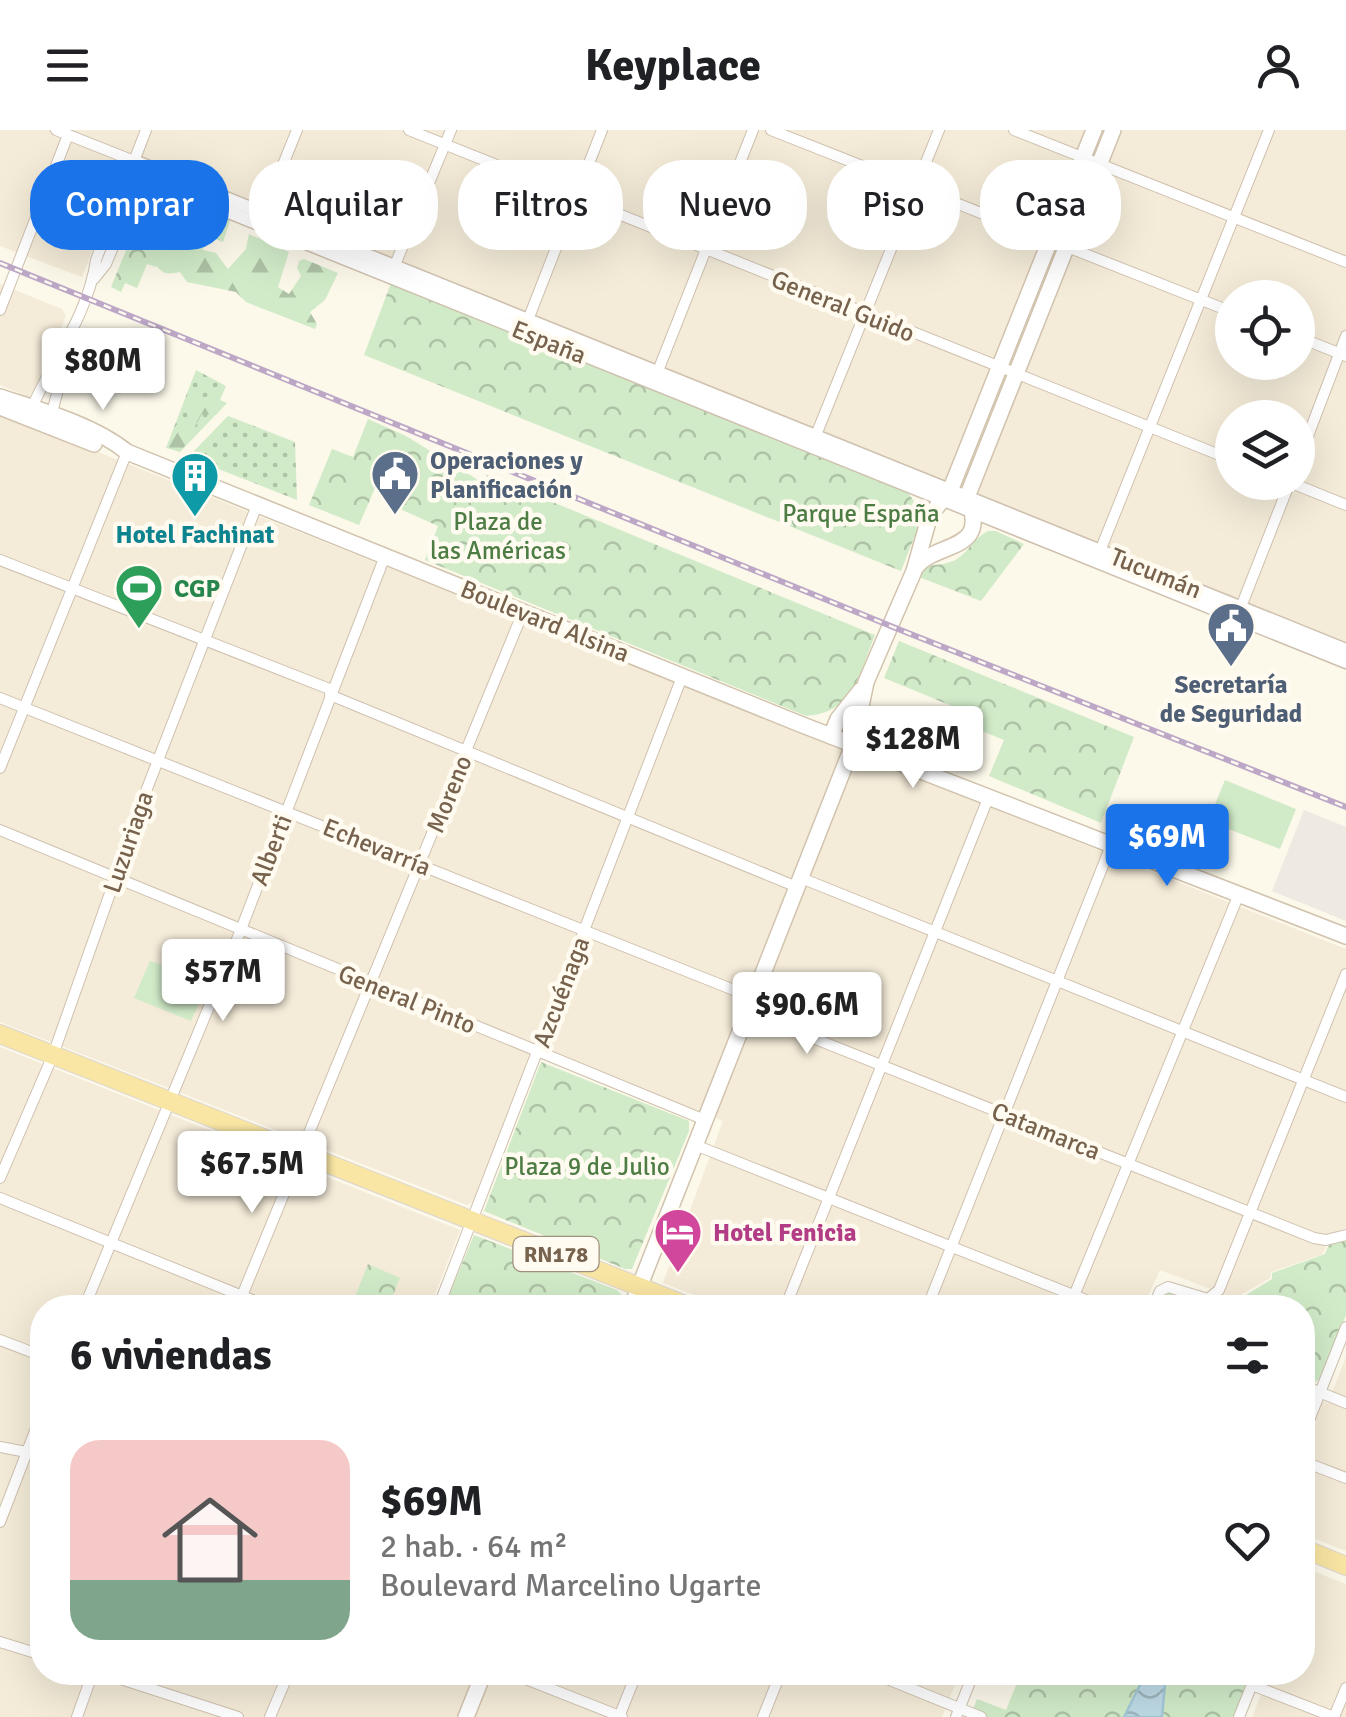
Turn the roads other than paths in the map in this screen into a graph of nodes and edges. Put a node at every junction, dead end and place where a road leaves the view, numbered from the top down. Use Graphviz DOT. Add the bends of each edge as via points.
graph roads {
  1 [pos="56,130"];
  2 [pos="146,130"];
  3 [pos="297,130"];
  4 [pos="409,130"];
  5 [pos="451,130"];
  6 [pos="602,130"];
  7 [pos="754,130"];
  8 [pos="771,130"];
  9 [pos="939,130"];
  10 [pos="1014,130"];
  11 [pos="1094,130"];
  12 [pos="1114,130"];
  13 [pos="1269,130"];
  14 [pos="68,135"];
  15 [pos="445,144"];
  16 [pos="1084,156"];
  17 [pos="129,160"];
  18 [pos="135,160"];
  19 [pos="285,160"];
  20 [pos="485,160"];
  21 [pos="590,160"];
  22 [pos="742,160"];
  23 [pos="846,160"];
  24 [pos="927,160"];
  25 [pos="1082,160"];
  26 [pos="1093,160"];
  27 [pos="1101,160"];
  28 [pos="1121,172"];
  29 [pos="1234,218"];
  30 [pos="100,250"];
  31 [pos="112,250"];
  32 [pos="339,250"];
  33 [pos="555,250"];
  34 [pos="705,250"];
  35 [pos="891,250"];
  36 [pos="1046,250"];
  37 [pos="1065,250"];
  38 [pos="1077,250"];
  39 [pos="1346,262"];
  40 [pos="392,272"];
  41 [pos="93,280"];
  42 [pos="1202,300"];
  43 [pos="1215,305"];
  44 [pos="0,310"];
  45 [pos="865,315"];
  46 [pos="75,325"];
  47 [pos="526,326"];
  48 [pos="1346,336"];
  49 [pos="1315,344"];
  50 [pos="1342,354"];
  51 [pos="999,367"];
  52 [pos="1016,374"];
  53 [pos="655,378"];
  54 [pos="0,397"];
  55 [pos="0,408"];
  56 [pos="30,412"];
  57 [pos="50,420"];
  58 [pos="1315,420"];
  59 [pos="1149,427"];
  60 [pos="813,442"];
  61 [pos="127,452"];
  62 [pos="1215,453"];
  63 [pos="1315,493"];
  64 [pos="945,495"];
  65 [pos="1282,500"];
  66 [pos="257,504"];
  67 [pos="970,505"];
  68 [pos="1346,505"];
  69 [pos="386,556"];
  70 [pos="1098,556"];
  71 [pos="0,560"];
  72 [pos="914,570"];
  73 [pos="72,588"];
  74 [pos="523,612"];
  75 [pos="1239,613"];
  76 [pos="204,640"];
  77 [pos="1346,650"];
  78 [pos="1346,662"];
  79 [pos="682,676"];
  80 [pos="866,682"];
  81 [pos="331,693"];
  82 [pos="0,698"];
  83 [pos="24,707"];
  84 [pos="831,736"];
  85 [pos="853,745"];
  86 [pos="466,752"];
  87 [pos="158,760"];
  88 [pos="0,768"];
  89 [pos="989,796"];
  90 [pos="286,811"];
  91 [pos="628,818"];
  92 [pos="0,830"];
  93 [pos="1112,843"];
  94 [pos="421,864"];
  95 [pos="115,879"];
  96 [pos="799,883"];
  97 [pos="1239,894"];
  98 [pos="585,930"];
  99 [pos="240,932"];
  100 [pos="934,932"];
  101 [pos="1346,936"];
  102 [pos="1346,974"];
  103 [pos="1057,981"];
  104 [pos="370,984"];
  105 [pos="751,1005"];
  106 [pos="1183,1031"];
  107 [pos="0,1034"];
  108 [pos="537,1052"];
  109 [pos="53,1055"];
  110 [pos="881,1065"];
  111 [pos="1304,1081"];
  112 [pos="1346,1097"];
  113 [pos="168,1100"];
  114 [pos="1004,1114"];
  115 [pos="705,1120"];
  116 [pos="695,1146"];
  117 [pos="299,1151"];
  118 [pos="1128,1163"];
  119 [pos="0,1178"];
  120 [pos="828,1197"];
  121 [pos="0,1198"];
  122 [pos="1250,1212"];
  123 [pos="472,1221"];
  124 [pos="1346,1235"];
  125 [pos="110,1243"];
  126 [pos="952,1246"];
  127 [pos="640,1287"];
  128 [pos="89,1295"];
  129 [pos="242,1295"];
  130 [pos="443,1295"];
  131 [pos="637,1295"];
  132 [pos="660,1295"];
  133 [pos="789,1295"];
  134 [pos="932,1295"];
  135 [pos="1074,1295"];
  136 [pos="1160,1295"];
  137 [pos="1193,1295"];
  138 [pos="1215,1295"];
  139 [pos="1346,1327"];
  140 [pos="0,1340"];
  141 [pos="30,1351"];
  142 [pos="1315,1391"];
  143 [pos="1320,1393"];
  144 [pos="1346,1403"];
  145 [pos="1315,1406"];
  146 [pos="30,1444"];
  147 [pos="0,1447"];
  148 [pos="27,1452"];
  149 [pos="30,1453"];
  150 [pos="1315,1466"];
  151 [pos="1346,1478"];
  152 [pos="0,1522"];
  153 [pos="1315,1556"];
  154 [pos="1346,1566"];
  155 [pos="0,1642"];
  156 [pos="30,1651"];
  157 [pos="90,1685"];
  158 [pos="137,1685"];
  159 [pos="284,1685"];
  160 [pos="479,1685"];
  161 [pos="540,1685"];
  162 [pos="632,1685"];
  163 [pos="775,1685"];
  164 [pos="898,1685"];
  165 [pos="969,1685"];
  166 [pos="1252,1685"];
  167 [pos="1254,1685"];
  168 [pos="1346,1688"];
  169 [pos="958,1713"];
  170 [pos="76,1717"];
  171 [pos="238,1717"];
  172 [pos="270,1717"];
  173 [pos="466,1717"];
  174 [pos="620,1717"];
  175 [pos="763,1717"];
  176 [pos="981,1717"];
  177 [pos="1239,1717"];
  178 [pos="1334,1717"];
  1 -- 14 [label="street, España"];
  2 -- 18 [label="street"];
  3 -- 19 [label="street"];
  4 -- 15 [label="street, General Guido"];
  5 -- 15 [label="street"];
  6 -- 21 [label="street"];
  7 -- 22 [label="street"];
  8 -- 23 [label="street"];
  9 -- 24 [label="street"];
  10 -- 16 [label="street"];
  11 -- 16 [label="main road"];
  12 -- 27 [label="main road"];
  13 -- 29 [label="street"];
  14 -- 17 [label="street, España"];
  14 -- 44 [label="street"];
  15 -- 20 [label="street, General Guido"];
  15 -- 40 [label="street"];
  16 -- 25 [label="main road"];
  16 -- 26 [label="street"];
  28 -- 29 [label="street"];
  29 -- 39 [label="street"];
  29 -- 42 [label="street"];
  30 -- 41 [label="street"];
  31 -- 41 [label="street"];
  32 -- 40 [label="street, España"];
  33 -- 47 [label="street"];
  34 -- 45 [label="street, General Guido"];
  34 -- 53 [label="street"];
  35 -- 45 [label="street"];
  36 -- 51 [label="main road"];
  37 -- 52 [label="main road"];
  38 -- 42 [label="street"];
  40 -- 47 [label="street, España"];
  41 -- 46 [label="street"];
  42 -- 43 [label="street"];
  42 -- 59 [label="street"];
  45 -- 51 [label="street, General Guido"];
  45 -- 60 [label="street"];
  46 -- 56 [label="street"];
  46 -- 57 [label="street"];
  47 -- 53 [label="street, España"];
  48 -- 50 [label="street"];
  49 -- 50 [label="street"];
  50 -- 58 [label="street"];
  51 -- 52 [label="street, General Guido"];
  51 -- 64 [label="main road"];
  52 -- 59 [label="street, General Guido"];
  52 -- 67 [label="main road"];
  53 -- 60 [label="street, España"];
  54 -- 56 [label="main road, Boulevard Alsina"];
  55 -- 56 [label="main road, Boulevard Alsina"];
  56 -- 57 [label="main road, Boulevard Alsina"];
  57 -- 61 [label="main road, Boulevard Alsina"];
  59 -- 62 [label="street, General Guido"];
  59 -- 70 [label="street"];
  60 -- 64 [label="street, España"];
  61 -- 66 [label="main road, Boulevard Alsina"];
  61 -- 73 [label="street"];
  63 -- 68 [label="street"];
  64 -- 67 [label="street, España"];
  64 -- 72 [label="main road" via="924,531"];
  65 -- 75 [label="street"];
  66 -- 69 [label="main road, Boulevard Alsina"];
  66 -- 76 [label="street, Luzuriaga"];
  67 -- 70 [label="street, Tucumán"];
  67 -- 72 [label="main road" via="972,524 962,542 925,557"];
  69 -- 74 [label="main road, Boulevard Alsina"];
  69 -- 81 [label="street, Alberti"];
  70 -- 75 [label="street, Tucumán"];
  71 -- 73 [label="street"];
  72 -- 80 [label="main road"];
  73 -- 76 [label="street"];
  73 -- 83 [label="street"];
  74 -- 79 [label="main road, Boulevard Alsina"];
  74 -- 86 [label="street, Moreno"];
  75 -- 77 [label="street, Tucumán"];
  75 -- 78 [label="street, Tucumán"];
  76 -- 81 [label="street"];
  76 -- 87 [label="street, Luzuriaga"];
  79 -- 84 [label="main road, Boulevard Alsina"];
  79 -- 91 [label="street, Azcuénaga"];
  80 -- 84 [label="main road"];
  80 -- 85 [label="main road"];
  81 -- 86 [label="street"];
  81 -- 90 [label="street, Alberti"];
  82 -- 83 [label="street, Echevarría"];
  83 -- 87 [label="street, Echevarría"];
  83 -- 88 [label="street"];
  84 -- 85 [label="main road, Boulevard Alsina"];
  85 -- 89 [label="main road, Boulevard Alsina"];
  85 -- 96 [label="main road"];
  86 -- 91 [label="street"];
  86 -- 94 [label="street, Moreno"];
  87 -- 90 [label="street, Echevarría"];
  87 -- 95 [label="street, Luzuriaga"];
  89 -- 93 [label="main road, Boulevard Alsina"];
  89 -- 100 [label="street"];
  90 -- 94 [label="street, Echevarría"];
  90 -- 99 [label="street, Alberti"];
  91 -- 96 [label="street"];
  91 -- 98 [label="street, Azcuénaga"];
  92 -- 95 [label="street, General Pinto"];
  93 -- 97 [label="main road, Boulevard Alsina"];
  93 -- 103 [label="street"];
  94 -- 98 [label="street, Echevarría"];
  94 -- 104 [label="street, Moreno"];
  95 -- 99 [label="street, General Pinto"];
  95 -- 109 [label="street, Luzuriaga"];
  96 -- 100 [label="street"];
  96 -- 105 [label="main road"];
  97 -- 101 [label="main road, Boulevard Alsina"];
  97 -- 106 [label="street"];
  98 -- 105 [label="street, Echevarría"];
  98 -- 108 [label="street, Azcuénaga"];
  99 -- 104 [label="street, General Pinto"];
  99 -- 113 [label="street, Alberti"];
  100 -- 103 [label="street"];
  100 -- 110 [label="street"];
  102 -- 111 [label="street"];
  103 -- 106 [label="street"];
  103 -- 114 [label="street"];
  104 -- 108 [label="street, General Pinto"];
  104 -- 117 [label="street, Moreno"];
  105 -- 110 [label="street, Catamarca"];
  105 -- 115 [label="main road"];
  106 -- 111 [label="street"];
  106 -- 118 [label="street"];
  107 -- 109 [label="main road, RN178"];
  108 -- 115 [label="street, General Pinto"];
  108 -- 123 [label="street, Azcuénaga"];
  109 -- 113 [label="main road, RN178"];
  109 -- 119 [label="street, Luzuriaga"];
  110 -- 114 [label="street, Catamarca"];
  110 -- 120 [label="street"];
  111 -- 112 [label="street"];
  111 -- 122 [label="street"];
  113 -- 117 [label="main road, RN178"];
  113 -- 125 [label="street, Alberti"];
  114 -- 118 [label="street, Catamarca"];
  114 -- 126 [label="street"];
  115 -- 116 [label="main road"];
  116 -- 120 [label="street"];
  116 -- 127 [label="main road"];
  117 -- 123 [label="main road, RN178"];
  117 -- 129 [label="street, Moreno"];
  118 -- 122 [label="street, Catamarca"];
  118 -- 135 [label="street"];
  120 -- 126 [label="street"];
  120 -- 133 [label="street"];
  121 -- 125 [label="street"];
  122 -- 124 [label="street, Catamarca" via="1318,1239"];
  122 -- 138 [label="street"];
  123 -- 127 [label="main road, RN178"];
  123 -- 130 [label="street, Azcuénaga"];
  125 -- 128 [label="street, Alberti"];
  125 -- 129 [label="street"];
  126 -- 134 [label="street"];
  126 -- 135 [label="street"];
  127 -- 131 [label="main road"];
  127 -- 132 [label="main road, RN178"];
  136 -- 137 [label="street" via="1173,1287"];
  139 -- 143 [label="street"];
  140 -- 141 [label="street"];
  142 -- 143 [label="street"];
  143 -- 144 [label="street"];
  143 -- 145 [label="street"];
  146 -- 148 [label="street"];
  147 -- 148 [label="street"];
  148 -- 149 [label="street"];
  148 -- 152 [label="street"];
  150 -- 151 [label="street"];
  153 -- 154 [label="main road"];
  155 -- 156 [label="street"];
  157 -- 170 [label="street"];
  158 -- 171 [label="street"];
  159 -- 172 [label="street"];
  160 -- 173 [label="main road"];
  161 -- 174 [label="street"];
  162 -- 174 [label="street"];
  163 -- 175 [label="street"];
  164 -- 169 [label="street"];
  165 -- 169 [label="street"];
  166 -- 177 [label="street"];
  167 -- 178 [label="street"];
  168 -- 178 [label="street"];
  169 -- 176 [label="street"];
}
